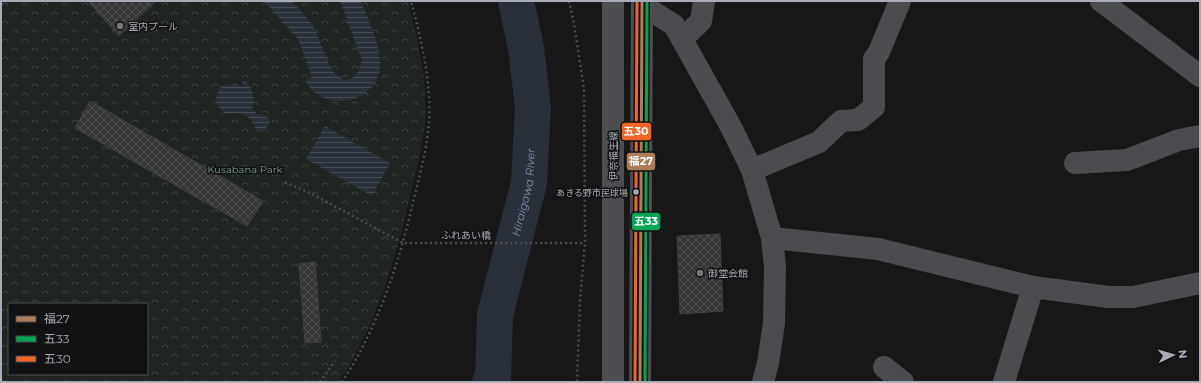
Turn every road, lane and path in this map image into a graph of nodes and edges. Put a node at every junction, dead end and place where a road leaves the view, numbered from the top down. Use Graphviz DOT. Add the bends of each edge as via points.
graph roads {
  1 [pos="411,1"];
  2 [pos="569,1"];
  3 [pos="613,1"];
  4 [pos="704,1"];
  5 [pos="900,1"];
  6 [pos="1101,1"];
  7 [pos="642,3"];
  8 [pos="682,39"];
  9 [pos="1200,76"];
  10 [pos="1200,136"];
  11 [pos="1076,163"];
  12 [pos="752,170"];
  13 [pos="285,182"];
  14 [pos="772,238"];
  15 [pos="403,243"];
  16 [pos="585,244"];
  17 [pos="1200,283"];
  18 [pos="1033,287"];
  19 [pos="335,361"];
  20 [pos="884,367"];
  21 [pos="320,382"];
  22 [pos="342,382"];
  23 [pos="577,382"];
  24 [pos="613,382"];
  25 [pos="640,382"];
  26 [pos="763,382"];
  27 [pos="903,382"];
  28 [pos="1004,382"];
  1 -- 15 [label="path" via="422,44 428,87 429,122 422,165"];
  2 -- 16 [label="path" via="584,89"];
  3 -- 24 [label="main road, 伊奈福生線"];
  4 -- 8 [label="street" via="701,21"];
  5 -- 12 [label="street" via="874,59 874,107 858,120 841,121 820,142"];
  6 -- 9 [label="street"];
  7 -- 8 [label="street" via="674,25"];
  7 -- 25 [label="main road"];
  8 -- 12 [label="street"];
  10 -- 11 [label="street" via="1179,140 1127,160"];
  12 -- 14 [label="street"];
  13 -- 15 [label="path"];
  14 -- 18 [label="street" via="878,249"];
  14 -- 26 [label="street" via="775,267 774,323"];
  15 -- 16 [label="path, ふれあい橋"];
  15 -- 22 [label="path" via="372,330"];
  16 -- 23 [label="path"];
  17 -- 18 [label="street" via="1133,297 1109,297"];
  18 -- 28 [label="street"];
  19 -- 21 [label="path"];
  20 -- 27 [label="street"];
}
